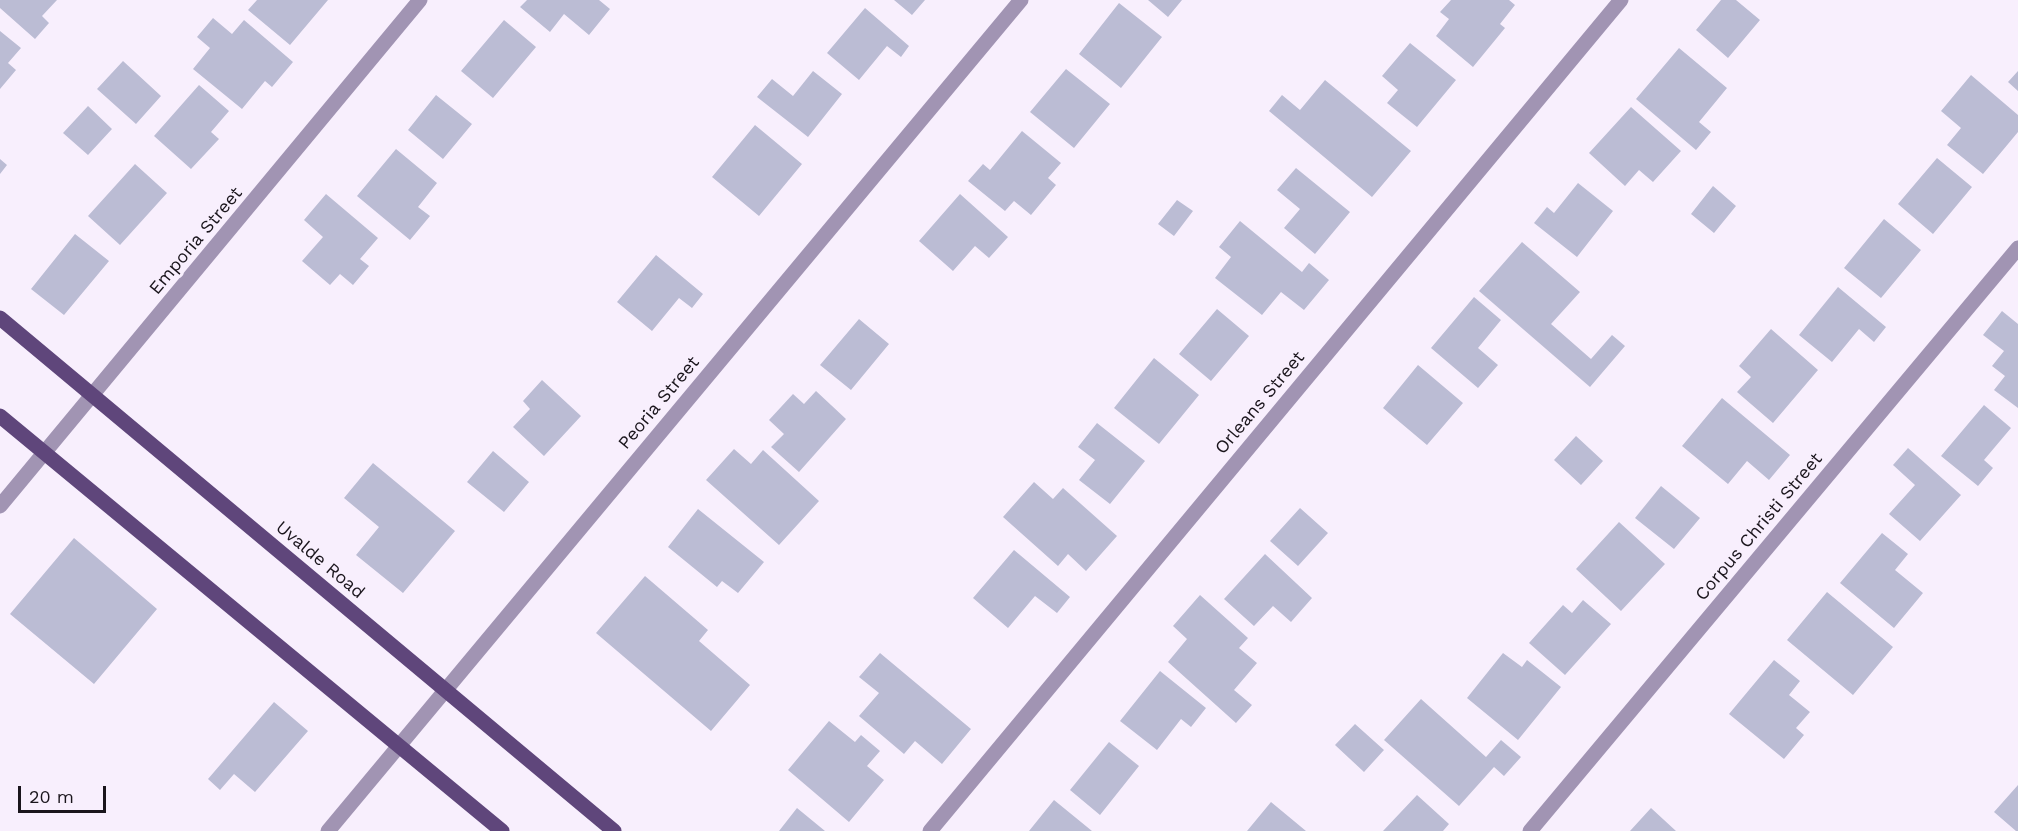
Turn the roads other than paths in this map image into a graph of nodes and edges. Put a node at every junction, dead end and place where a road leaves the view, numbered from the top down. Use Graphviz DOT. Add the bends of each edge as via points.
graph roads {
  1 [pos="420,0"];
  2 [pos="1021,0"];
  3 [pos="1621,0"];
  4 [pos="2018,248"];
  5 [pos="0,318"];
  6 [pos="93,395"];
  7 [pos="0,416"];
  8 [pos="45,454"];
  9 [pos="0,506"];
  10 [pos="444,691"];
  11 [pos="398,746"];
  12 [pos="328,831"];
  13 [pos="502,831"];
  14 [pos="614,831"];
  15 [pos="930,831"];
  16 [pos="1530,831"];
  1 -- 6 [label="street, Emporia Street"];
  2 -- 10 [label="street, Peoria Street"];
  3 -- 15 [label="street, Orleans Street"];
  4 -- 16 [label="street, Corpus Christi Street"];
  5 -- 6 [label="main road, Uvalde Road"];
  6 -- 8 [label="street, Emporia Street"];
  6 -- 10 [label="main road, Uvalde Road"];
  7 -- 8 [label="main road"];
  8 -- 9 [label="street, Emporia Street"];
  8 -- 11 [label="main road"];
  10 -- 11 [label="street, Peoria Street"];
  10 -- 14 [label="main road, Uvalde Road"];
  11 -- 12 [label="street, Peoria Street"];
  11 -- 13 [label="main road"];
}
